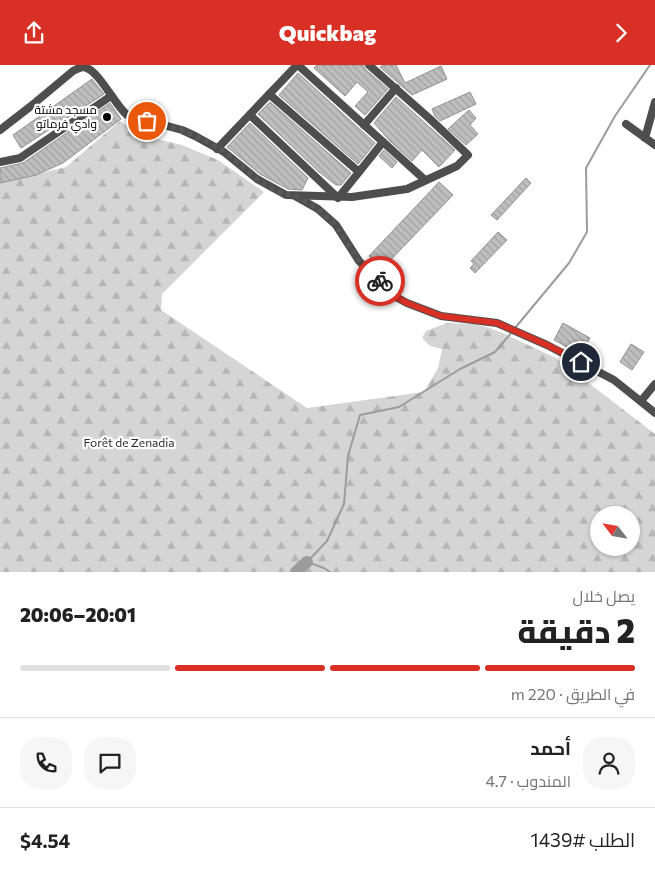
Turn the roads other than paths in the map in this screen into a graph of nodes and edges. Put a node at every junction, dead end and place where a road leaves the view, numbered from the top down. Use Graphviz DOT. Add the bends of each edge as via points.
graph roads {
  1 [pos="298,65"];
  2 [pos="369,65"];
  3 [pos="89,66"];
  4 [pos="396,88"];
  5 [pos="269,94"];
  6 [pos="111,96"];
  7 [pos="655,102"];
  8 [pos="250,115"];
  9 [pos="626,124"];
  10 [pos="364,125"];
  11 [pos="0,130"];
  12 [pos="645,138"];
  13 [pos="384,142"];
  14 [pos="655,145"];
  15 [pos="217,149"];
  16 [pos="0,162"];
  17 [pos="359,172"];
  18 [pos="425,180"];
  19 [pos="294,195"];
  20 [pos="338,198"];
  21 [pos="655,384"];
  22 [pos="641,401"];
  23 [pos="655,413"];
  1 -- 5 [label="street"];
  1 -- 10 [label="street"];
  2 -- 4 [label="street"];
  3 -- 6 [label="street"];
  3 -- 11 [label="street" via="73,71"];
  4 -- 10 [label="street"];
  4 -- 18 [label="street" via="468,155 457,166"];
  5 -- 8 [label="street"];
  5 -- 17 [label="street"];
  6 -- 15 [label="street" via="127,115 182,130"];
  6 -- 16 [label="street" via="20,158"];
  7 -- 12 [label="street"];
  8 -- 15 [label="street"];
  8 -- 20 [label="street"];
  9 -- 12 [label="street"];
  10 -- 13 [label="street"];
  12 -- 14 [label="street"];
  13 -- 17 [label="street"];
  13 -- 18 [label="street"];
  15 -- 19 [label="street" via="272,189"];
  17 -- 20 [label="street"];
  18 -- 20 [label="street" via="407,189"];
  19 -- 20 [label="street"];
  19 -- 22 [label="street" via="318,209 336,225 359,261 396,297 441,316 497,323 614,380"];
  21 -- 22 [label="street"];
  22 -- 23 [label="street"];
}
